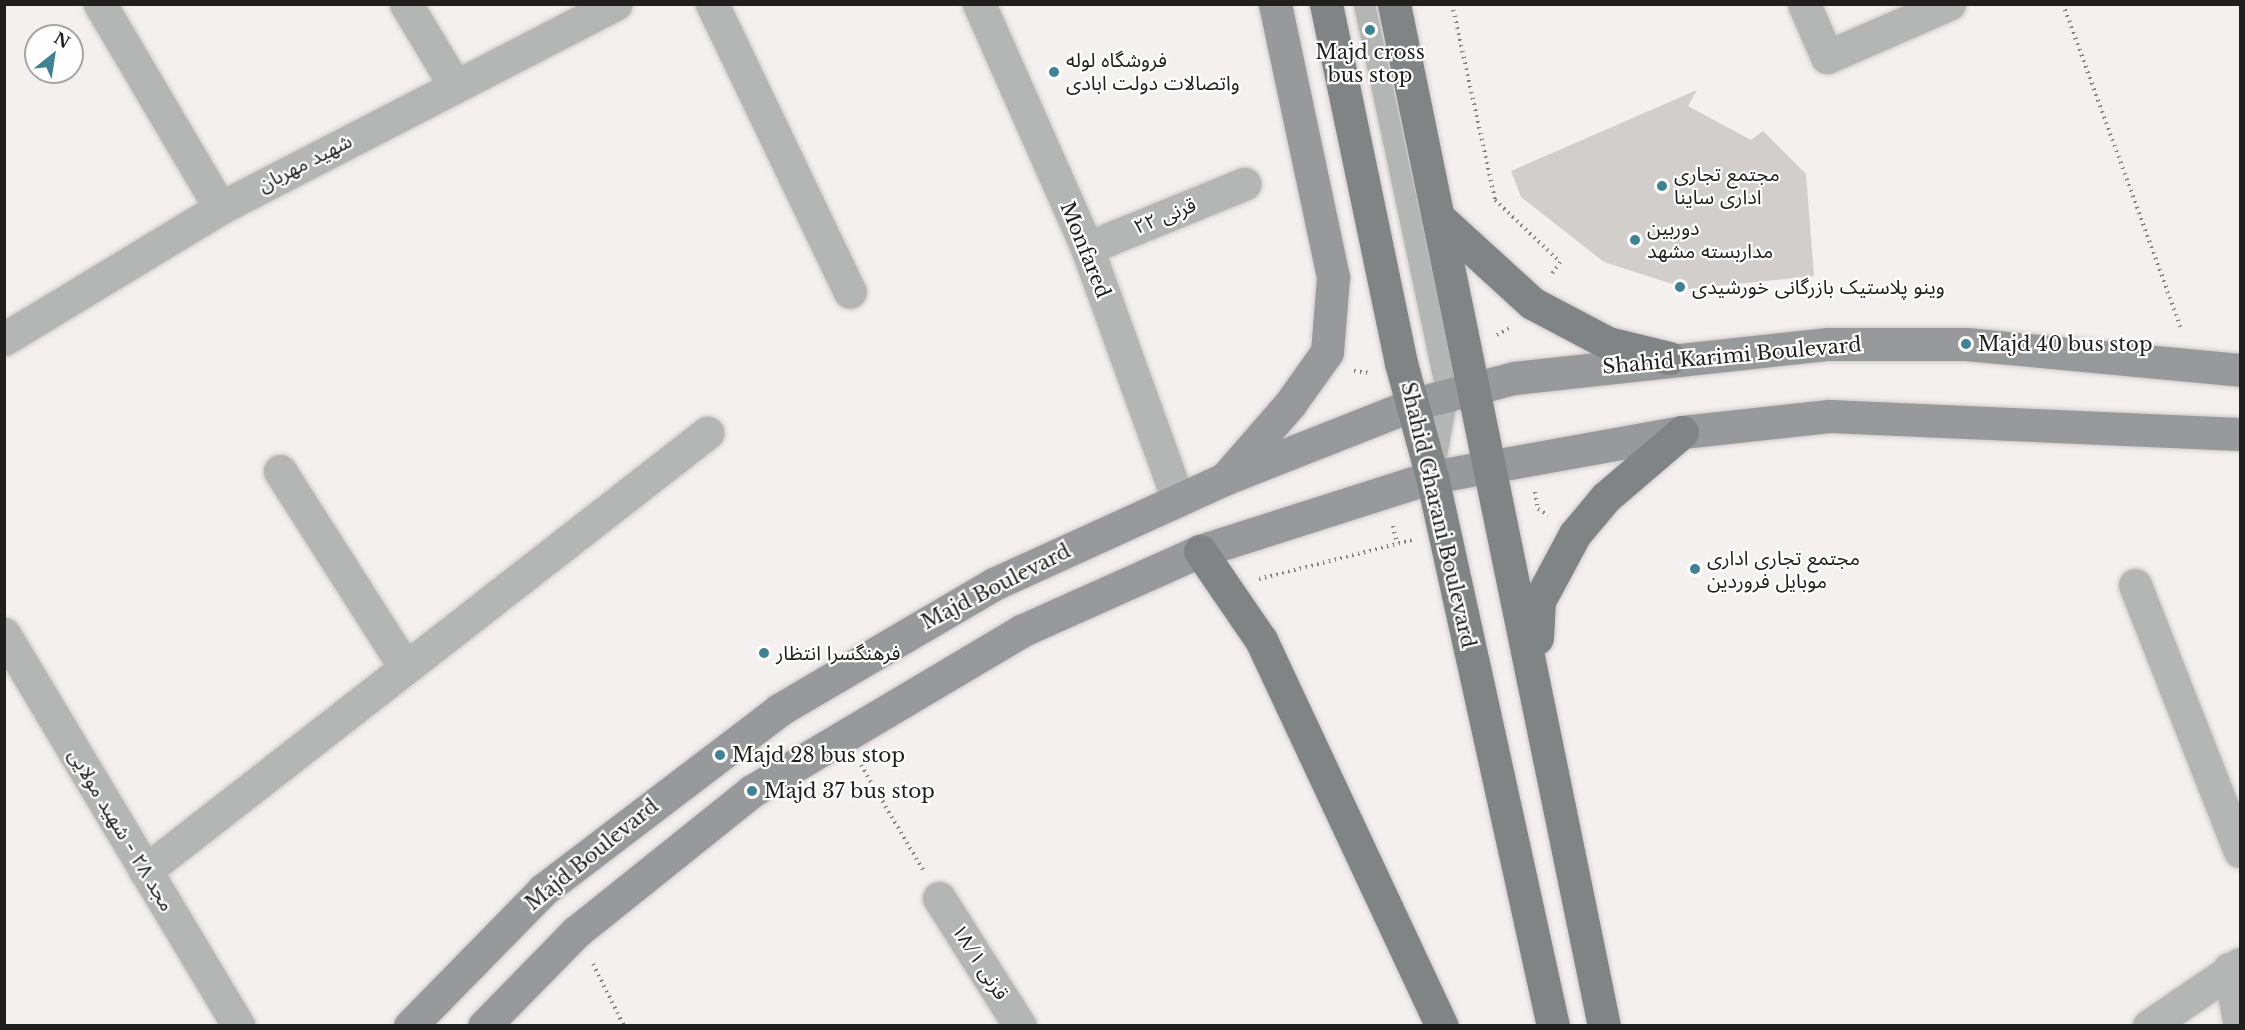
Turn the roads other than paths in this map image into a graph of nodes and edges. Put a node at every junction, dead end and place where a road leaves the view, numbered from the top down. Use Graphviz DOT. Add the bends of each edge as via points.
graph roads {
  1 [pos="100,4"];
  2 [pos="406,4"];
  3 [pos="615,4"];
  4 [pos="712,4"];
  5 [pos="979,4"];
  6 [pos="1275,4"];
  7 [pos="1326,4"];
  8 [pos="1364,4"];
  9 [pos="1394,4"];
  10 [pos="1804,4"];
  11 [pos="1949,4"];
  12 [pos="455,86"];
  13 [pos="1244,184"];
  14 [pos="220,208"];
  15 [pos="1440,219"];
  16 [pos="1087,248"];
  17 [pos="850,292"];
  18 [pos="4,339"];
  19 [pos="1669,358"];
  20 [pos="2241,370"];
  21 [pos="1461,392"];
  22 [pos="1414,404"];
  23 [pos="1682,432"];
  24 [pos="707,433"];
  25 [pos="2241,434"];
  26 [pos="1491,464"];
  27 [pos="280,471"];
  28 [pos="1432,477"];
  29 [pos="1224,479"];
  30 [pos="1178,500"];
  31 [pos="1200,551"];
  32 [pos="2135,585"];
  33 [pos="4,634"];
  34 [pos="405,667"];
  35 [pos="1535,676"];
  36 [pos="2241,851"];
  37 [pos="145,871"];
  38 [pos="939,898"];
  39 [pos="2235,966"];
  40 [pos="232,1018"];
  41 [pos="2241,1025"];
  42 [pos="410,1026"];
  43 [pos="484,1026"];
  44 [pos="1020,1026"];
  45 [pos="1442,1026"];
  46 [pos="1553,1026"];
  47 [pos="1604,1026"];
  48 [pos="2149,1026"];
  1 -- 14 [label="street"];
  2 -- 12 [label="street"];
  3 -- 12 [label="street, شهید مهربان"];
  4 -- 17 [label="street"];
  5 -- 16 [label="street, Monfared"];
  6 -- 29 [label="main road" via="1333,277 1327,352 1290,405"];
  7 -- 22 [label="main road, Shahid Gharani Boulevard"];
  8 -- 21 [label="lane"];
  9 -- 15 [label="main road"];
  10 -- 11 [label="street" via="1827,57"];
  12 -- 14 [label="street, شهید مهربان"];
  13 -- 16 [label="street, قرنی ۲۲"];
  14 -- 18 [label="street, شهید مهربان"];
  15 -- 19 [label="main road" via="1532,303 1608,343"];
  15 -- 21 [label="main road"];
  16 -- 30 [label="street, Monfared"];
  19 -- 20 [label="main road, Shahid Karimi Boulevard" via="1828,344 1966,344 2196,369"];
  19 -- 21 [label="main road, Shahid Karimi Boulevard"];
  21 -- 22 [label="main road, Majd Boulevard"];
  21 -- 26 [label="main road"];
  21 -- 28 [label="lane"];
  22 -- 28 [label="main road, Shahid Gharani Boulevard"];
  22 -- 29 [label="main road, Majd Boulevard"];
  23 -- 25 [label="main road" via="1829,416"];
  23 -- 26 [label="main road"];
  23 -- 35 [label="main road" via="1606,497 1575,534 1539,601"];
  24 -- 34 [label="street"];
  26 -- 28 [label="main road"];
  26 -- 35 [label="main road"];
  27 -- 34 [label="street"];
  28 -- 31 [label="main road"];
  28 -- 46 [label="main road, Shahid Gharani Boulevard"];
  29 -- 30 [label="main road, Majd Boulevard"];
  30 -- 42 [label="main road, Majd Boulevard" via="994,584 779,710 543,890"];
  31 -- 43 [label="main road" via="1021,631 843,733 752,791 576,932"];
  31 -- 45 [label="main road" via="1261,640"];
  32 -- 36 [label="street"];
  33 -- 37 [label="street, مجد ۲۸ - شهید مولایی"];
  34 -- 37 [label="street"];
  35 -- 47 [label="main road"];
  37 -- 40 [label="street, مجد ۲۸ - شهید مولایی"];
  38 -- 44 [label="street, قرنی ۱۸/۱"];
  39 -- 41 [label="street"];
  39 -- 48 [label="street"];
}
